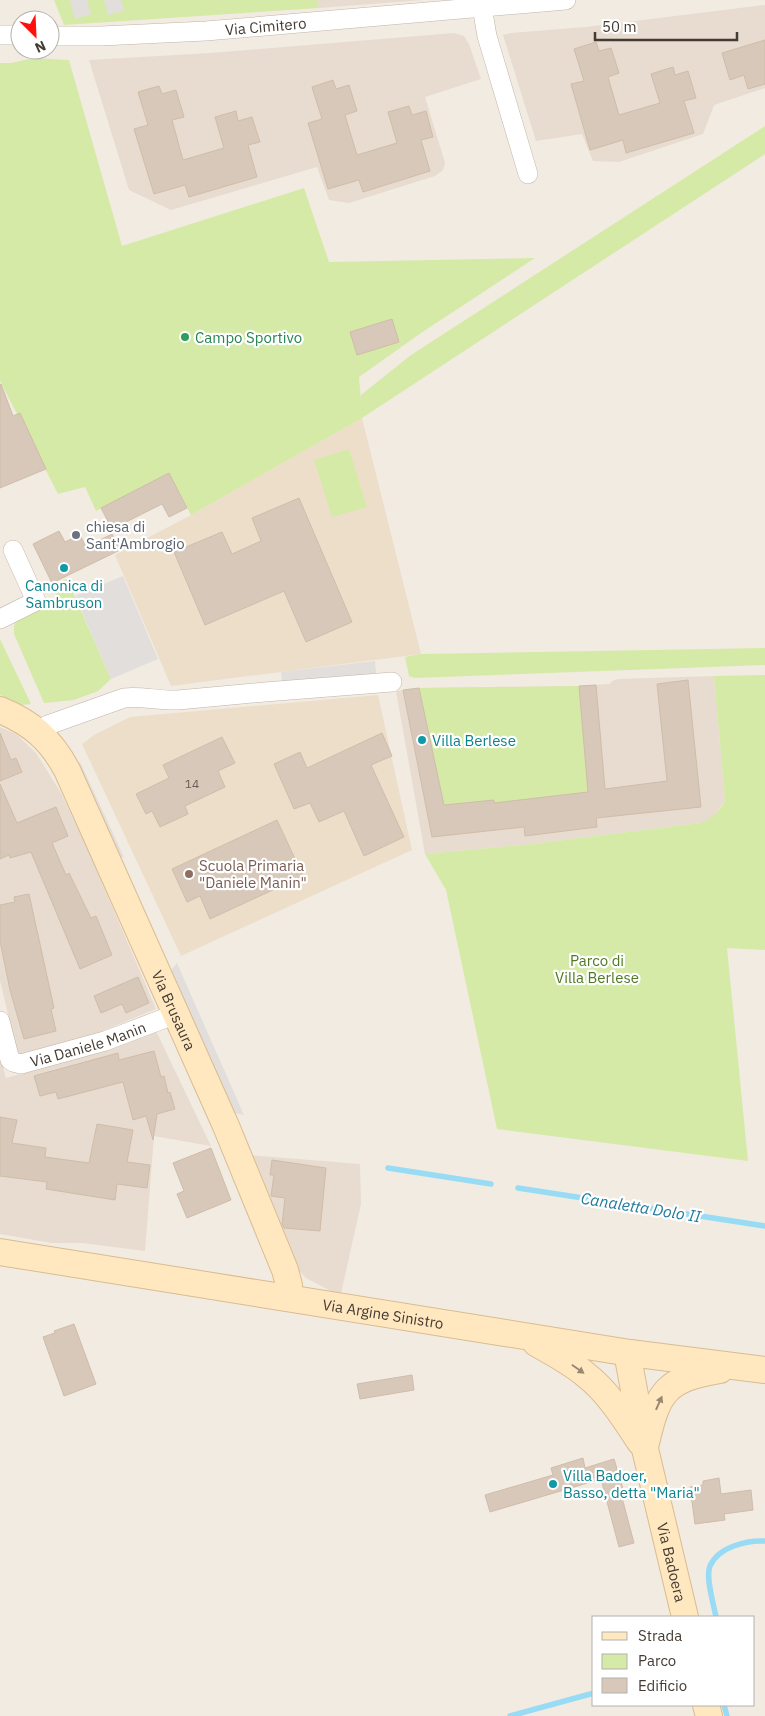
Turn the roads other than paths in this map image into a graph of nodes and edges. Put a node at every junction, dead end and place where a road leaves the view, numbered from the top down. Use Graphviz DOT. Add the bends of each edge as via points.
graph roads {
  1 [pos="566,0"];
  2 [pos="482,7"];
  3 [pos="60,36"];
  4 [pos="528,174"];
  5 [pos="13,550"];
  6 [pos="1,621"];
  7 [pos="392,682"];
  8 [pos="0,710"];
  9 [pos="39,733"];
  10 [pos="176,1014"];
  11 [pos="0,1021"];
  12 [pos="0,1252"];
  13 [pos="288,1298"];
  14 [pos="522,1335"];
  15 [pos="630,1353"];
  16 [pos="740,1367"];
  17 [pos="765,1370"];
  18 [pos="644,1449"];
  19 [pos="684,1616"];
  1 -- 2 [label="street, Via Cimitero"];
  2 -- 3 [label="street, Via Cimitero" via="206,31"];
  2 -- 4 [label="street" via="487,36"];
  5 -- 6 [label="street" via="36,601"];
  7 -- 9 [label="street" via="166,701 124,698 48,725"];
  8 -- 9 [label="main road, Via Brusaura" via="26,722"];
  9 -- 10 [label="main road, Via Brusaura" via="55,750 76,788"];
  10 -- 11 [label="street, Via Daniele Manin" via="105,1042 21,1064 10,1060"];
  10 -- 13 [label="main road, Via Brusaura" via="285,1270"];
  12 -- 13 [label="main road, Via Argine Sinistro"];
  13 -- 14 [label="main road, Via Argine Sinistro"];
  14 -- 15 [label="main road, Via Argine Sinistro"];
  14 -- 18 [label="main road, Via Badoera, one-way" via="587,1376 610,1399"];
  15 -- 16 [label="main road, Via Argine Sinistro"];
  15 -- 18 [label="main road, Via Badoera"];
  16 -- 17 [label="main road, Via Argine Sinistro"];
  18 -- 16 [label="main road, Via Badoera, one-way" via="652,1418 662,1395 671,1386 694,1374"];
  18 -- 19 [label="main road, Via Badoera"];
}
